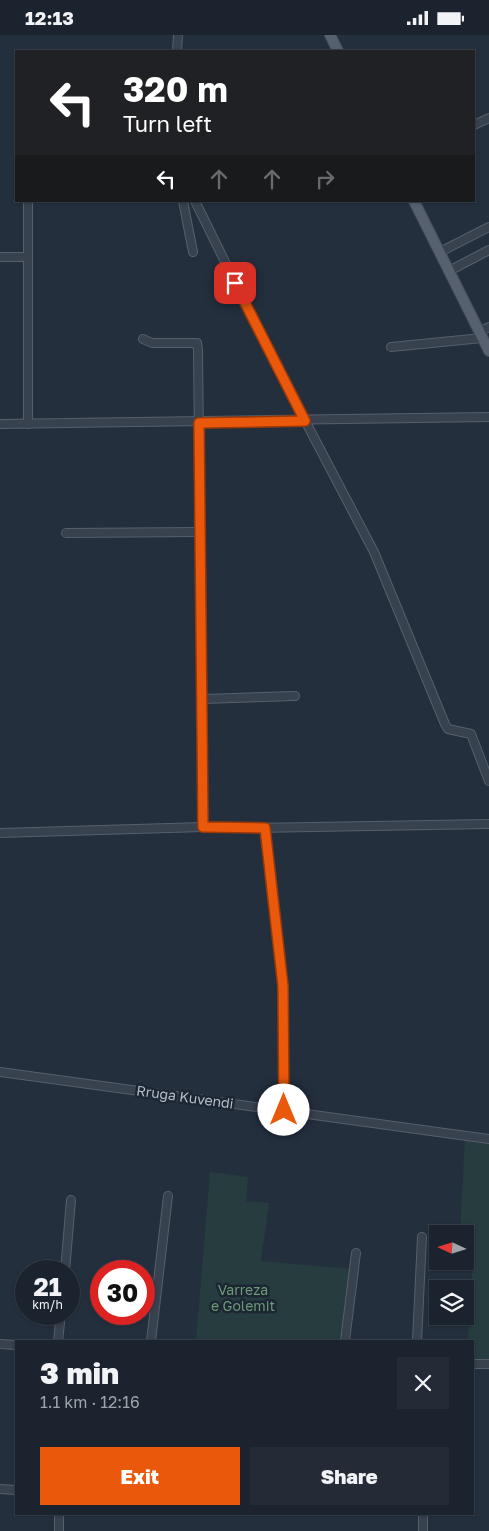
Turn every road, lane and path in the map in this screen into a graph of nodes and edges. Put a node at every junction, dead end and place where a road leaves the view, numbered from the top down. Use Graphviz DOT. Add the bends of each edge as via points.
graph roads {
  1 [pos="178,35"];
  2 [pos="330,35"];
  3 [pos="178,50"];
  4 [pos="338,50"];
  5 [pos="489,118"];
  6 [pos="475,125"];
  7 [pos="28,202"];
  8 [pos="183,202"];
  9 [pos="196,202"];
  10 [pos="415,202"];
  11 [pos="489,227"];
  12 [pos="489,250"];
  13 [pos="193,251"];
  14 [pos="440,252"];
  15 [pos="0,257"];
  16 [pos="28,257"];
  17 [pos="449,271"];
  18 [pos="484,332"];
  19 [pos="143,339"];
  20 [pos="391,347"];
  21 [pos="489,351"];
  22 [pos="489,417"];
  23 [pos="305,421"];
  24 [pos="199,423"];
  25 [pos="0,424"];
  26 [pos="28,424"];
  27 [pos="200,532"];
  28 [pos="66,533"];
  29 [pos="295,696"];
  30 [pos="203,699"];
  31 [pos="489,781"];
  32 [pos="489,824"];
  33 [pos="203,827"];
  34 [pos="265,828"];
  35 [pos="0,833"];
  36 [pos="0,1072"];
  37 [pos="284,1110"];
  38 [pos="489,1139"];
  39 [pos="168,1195"];
  40 [pos="71,1200"];
  41 [pos="422,1237"];
  42 [pos="356,1253"];
  43 [pos="66,1260"];
  44 [pos="60,1325"];
  45 [pos="58,1340"];
  46 [pos="151,1340"];
  47 [pos="345,1340"];
  48 [pos="418,1340"];
  49 [pos="0,1344"];
  50 [pos="15,1345"];
  51 [pos="474,1364"];
  52 [pos="489,1365"];
  53 [pos="0,1489"];
  54 [pos="15,1490"];
  55 [pos="59,1515"];
  56 [pos="423,1515"];
  57 [pos="59,1531"];
  58 [pos="423,1531"];
  1 -- 3 [label="street"];
  2 -- 4 [label="main road"];
  5 -- 6 [label="street"];
  7 -- 16 [label="street"];
  8 -- 13 [label="street"];
  9 -- 23 [label="street"];
  10 -- 14 [label="main road"];
  11 -- 14 [label="street"];
  12 -- 17 [label="street"];
  14 -- 17 [label="main road"];
  15 -- 16 [label="street"];
  16 -- 26 [label="street"];
  17 -- 18 [label="main road"];
  18 -- 20 [label="street"];
  18 -- 21 [label="main road"];
  19 -- 24 [label="street" via="152,343 196,343"];
  22 -- 23 [label="street"];
  23 -- 24 [label="street"];
  23 -- 31 [label="street" via="374,552 444,724 448,729 471,735"];
  24 -- 26 [label="street"];
  24 -- 27 [label="street"];
  25 -- 26 [label="street"];
  27 -- 28 [label="street"];
  27 -- 30 [label="street"];
  29 -- 30 [label="street"];
  30 -- 33 [label="street"];
  32 -- 34 [label="street"];
  33 -- 34 [label="street"];
  33 -- 35 [label="street"];
  34 -- 37 [label="street" via="283,986"];
  36 -- 37 [label="street, Rruga Kuvendi"];
  37 -- 38 [label="street, Rruga Kuvendi"];
  39 -- 46 [label="street"];
  40 -- 43 [label="street"];
  41 -- 48 [label="street"];
  42 -- 47 [label="street"];
  44 -- 45 [label="street"];
  49 -- 50 [label="street"];
  51 -- 52 [label="street"];
  53 -- 54 [label="street"];
  55 -- 57 [label="street"];
  56 -- 58 [label="street"];
}
